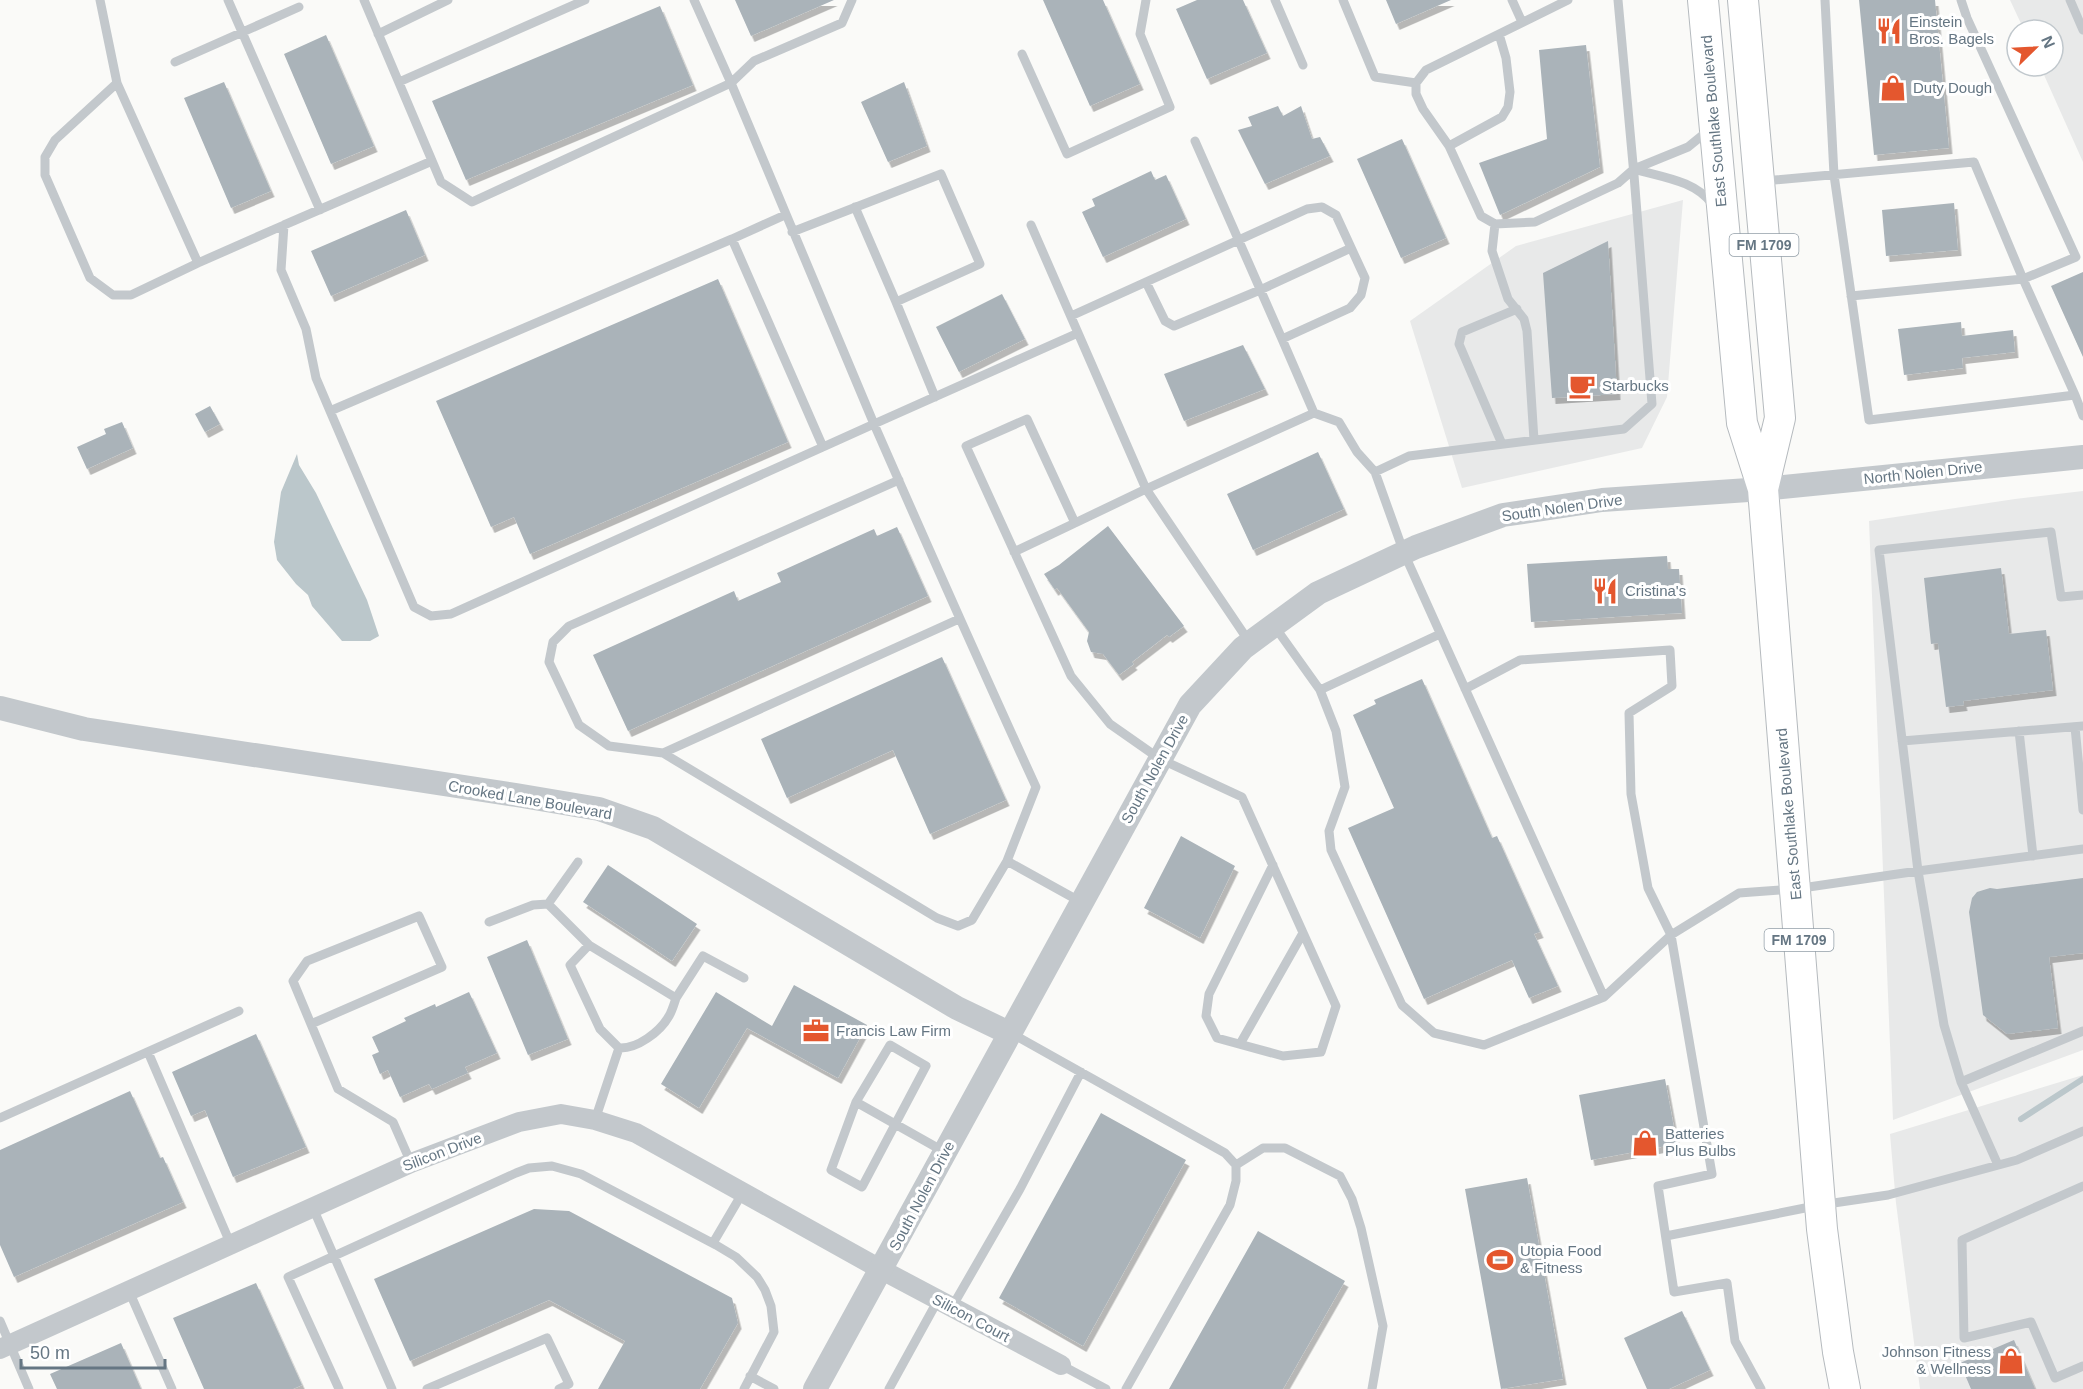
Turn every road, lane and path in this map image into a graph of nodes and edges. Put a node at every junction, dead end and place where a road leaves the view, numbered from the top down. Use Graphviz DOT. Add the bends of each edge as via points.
graph roads {
  1 [pos="100,0"];
  2 [pos="228,0"];
  3 [pos="364,0"];
  4 [pos="448,0"];
  5 [pos="585,0"];
  6 [pos="694,0"];
  7 [pos="852,0"];
  8 [pos="1146,0"];
  9 [pos="1275,0"];
  10 [pos="1343,0"];
  11 [pos="1512,0"];
  12 [pos="1568,0"];
  13 [pos="1618,0"];
  14 [pos="1702,0"];
  15 [pos="1743,0"];
  16 [pos="1825,0"];
  17 [pos="1961,0"];
  18 [pos="2070,0"];
  19 [pos="299,7"];
  20 [pos="1522,22"];
  21 [pos="2083,30"];
  22 [pos="243,33"];
  23 [pos="378,34"];
  24 [pos="1499,34"];
  25 [pos="1022,54"];
  26 [pos="175,63"];
  27 [pos="1303,65"];
  28 [pos="399,82"];
  29 [pos="117,83"];
  30 [pos="731,83"];
  31 [pos="1416,83"];
  32 [pos="1714,120"];
  33 [pos="1195,141"];
  34 [pos="1449,146"];
  35 [pos="432,161"];
  36 [pos="1634,170"];
  37 [pos="1834,175"];
  38 [pos="1759,181"];
  39 [pos="855,207"];
  40 [pos="320,210"];
  41 [pos="785,215"];
  42 [pos="1723,218"];
  43 [pos="1494,224"];
  44 [pos="284,225"];
  45 [pos="1031,225"];
  46 [pos="792,232"];
  47 [pos="732,239"];
  48 [pos="1238,239"];
  49 [pos="1351,248"];
  50 [pos="198,263"];
  51 [pos="2024,279"];
  52 [pos="1146,282"];
  53 [pos="1260,290"];
  54 [pos="1851,296"];
  55 [pos="896,302"];
  56 [pos="1517,309"];
  57 [pos="1071,316"];
  58 [pos="1078,333"];
  59 [pos="1282,339"];
  60 [pos="2075,395"];
  61 [pos="935,397"];
  62 [pos="330,411"];
  63 [pos="1314,413"];
  64 [pos="2083,416"];
  65 [pos="874,424"];
  66 [pos="1534,440"];
  67 [pos="1503,444"];
  68 [pos="823,447"];
  69 [pos="2083,457"];
  70 [pos="1375,472"];
  71 [pos="899,480"];
  72 [pos="1146,489"];
  73 [pos="1763,489"];
  74 [pos="1075,523"];
  75 [pos="1014,552"];
  76 [pos="1404,553"];
  77 [pos="2083,595"];
  78 [pos="959,620"];
  79 [pos="1274,625"];
  80 [pos="1440,634"];
  81 [pos="1250,643"];
  82 [pos="1465,689"];
  83 [pos="1320,690"];
  84 [pos="0,708"];
  85 [pos="2079,727"];
  86 [pos="2019,731"];
  87 [pos="1902,741"];
  88 [pos="663,753"];
  89 [pos="1160,759"];
  90 [pos="2083,810"];
  91 [pos="2083,849"];
  92 [pos="2033,856"];
  93 [pos="1007,861"];
  94 [pos="578,862"];
  95 [pos="1273,865"];
  96 [pos="1918,871"];
  97 [pos="1795,889"];
  98 [pos="1081,903"];
  99 [pos="548,904"];
  100 [pos="489,922"];
  101 [pos="1304,933"];
  102 [pos="1671,935"];
  103 [pos="589,945"];
  104 [pos="744,978"];
  105 [pos="1604,997"];
  106 [pos="676,998"];
  107 [pos="239,1011"];
  108 [pos="311,1024"];
  109 [pos="2083,1031"];
  110 [pos="1009,1032"];
  111 [pos="1240,1044"];
  112 [pos="619,1048"];
  113 [pos="148,1052"];
  114 [pos="1081,1072"];
  115 [pos="1961,1082"];
  116 [pos="856,1101"];
  117 [pos="0,1118"];
  118 [pos="595,1120"];
  119 [pos="896,1124"];
  120 [pos="2083,1131"];
  121 [pos="945,1152"];
  122 [pos="411,1163"];
  123 [pos="1236,1165"];
  124 [pos="1998,1165"];
  125 [pos="2083,1186"];
  126 [pos="743,1192"];
  127 [pos="1820,1205"];
  128 [pos="313,1208"];
  129 [pos="1666,1236"];
  130 [pos="712,1243"];
  131 [pos="231,1245"];
  132 [pos="333,1254"];
  133 [pos="882,1270"];
  134 [pos="129,1291"];
  135 [pos="945,1304"];
  136 [pos="0,1321"];
  137 [pos="5,1347"];
  138 [pos="1060,1365"];
  139 [pos="2083,1366"];
  140 [pos="750,1376"];
  141 [pos="28,1389"];
  142 [pos="172,1389"];
  143 [pos="339,1389"];
  144 [pos="392,1389"];
  145 [pos="428,1389"];
  146 [pos="559,1389"];
  147 [pos="744,1389"];
  148 [pos="774,1389"];
  149 [pos="815,1389"];
  150 [pos="889,1389"];
  151 [pos="1106,1389"];
  152 [pos="1126,1389"];
  153 [pos="1372,1389"];
  154 [pos="1761,1389"];
  155 [pos="1845,1389"];
  1 -- 29 [label="lane"];
  2 -- 22 [label="lane"];
  3 -- 23 [label="lane"];
  4 -- 23 [label="lane"];
  5 -- 28 [label="lane"];
  6 -- 30 [label="lane"];
  7 -- 30 [label="lane" via="842,23 754,61"];
  8 -- 25 [label="lane" via="1140,34 1170,107 1067,154"];
  9 -- 27 [label="lane"];
  10 -- 31 [label="lane" via="1375,77"];
  11 -- 20 [label="lane"];
  12 -- 20 [label="lane"];
  13 -- 36 [label="lane"];
  14 -- 32 [label="main road, East Southlake Boulevard / FM 1709"];
  15 -- 38 [label="main road, East Southlake Boulevard / FM 1709"];
  16 -- 37 [label="lane"];
  17 -- 51 [label="lane" via="2076,257"];
  18 -- 21 [label="lane"];
  19 -- 22 [label="lane"];
  20 -- 24 [label="lane"];
  22 -- 26 [label="lane"];
  22 -- 40 [label="lane"];
  23 -- 28 [label="lane"];
  24 -- 31 [label="lane" via="1426,70"];
  24 -- 34 [label="lane" via="1506,58 1508,107 1502,117"];
  28 -- 35 [label="lane"];
  29 -- 50 [label="lane"];
  29 -- 50 [label="lane" via="55,140 45,157 45,175 90,278 113,295 131,295"];
  30 -- 35 [label="lane" via="472,202 441,182"];
  30 -- 41 [label="lane"];
  31 -- 34 [label="lane" via="1423,109"];
  32 -- 36 [label="lane" via="1688,147"];
  32 -- 42 [label="main road, East Southlake Boulevard / FM 1709"];
  33 -- 48 [label="lane"];
  34 -- 43 [label="lane" via="1481,216"];
  35 -- 40 [label="lane"];
  36 -- 42 [label="lane" via="1693,187 1706,195"];
  36 -- 43 [label="lane" via="1618,183 1535,222"];
  36 -- 66 [label="lane" via="1652,404 1624,429"];
  37 -- 38 [label="lane"];
  37 -- 51 [label="lane" via="1974,162"];
  37 -- 54 [label="lane"];
  38 -- 73 [label="main road, East Southlake Boulevard / FM 1709" via="1780,418"];
  39 -- 46 [label="lane"];
  39 -- 55 [label="lane"];
  39 -- 55 [label="lane" via="941,174 961,219 980,264"];
  40 -- 44 [label="lane"];
  41 -- 46 [label="lane"];
  41 -- 47 [label="lane"];
  42 -- 73 [label="main road, East Southlake Boulevard / FM 1709" via="1742,423"];
  43 -- 56 [label="lane" via="1492,251 1508,299"];
  44 -- 50 [label="lane"];
  44 -- 62 [label="lane" via="280,270 306,329 316,378"];
  45 -- 57 [label="lane"];
  46 -- 65 [label="lane"];
  47 -- 62 [label="lane"];
  47 -- 68 [label="lane"];
  48 -- 49 [label="lane" via="1307,209 1322,207 1336,215"];
  48 -- 52 [label="lane"];
  48 -- 53 [label="lane"];
  49 -- 53 [label="lane"];
  49 -- 59 [label="lane" via="1365,278 1361,295 1350,308"];
  51 -- 54 [label="lane"];
  51 -- 60 [label="lane"];
  52 -- 53 [label="lane" via="1165,321 1174,326"];
  52 -- 57 [label="lane"];
  53 -- 59 [label="lane"];
  54 -- 60 [label="lane" via="1869,420"];
  55 -- 61 [label="lane"];
  56 -- 66 [label="lane" via="1527,332"];
  56 -- 67 [label="lane" via="1462,332 1460,344"];
  57 -- 58 [label="lane"];
  58 -- 61 [label="lane"];
  58 -- 72 [label="lane"];
  59 -- 63 [label="lane"];
  60 -- 64 [label="lane"];
  61 -- 65 [label="lane"];
  62 -- 68 [label="lane" via="414,607 431,616 451,614"];
  63 -- 70 [label="lane" via="1339,423"];
  63 -- 72 [label="lane"];
  65 -- 68 [label="lane"];
  65 -- 71 [label="lane"];
  66 -- 67 [label="lane"];
  67 -- 70 [label="lane" via="1409,456"];
  69 -- 73 [label="street, North Nolen Drive"];
  70 -- 76 [label="lane"];
  71 -- 78 [label="lane"];
  71 -- 88 [label="lane" via="569,626 553,642 549,662 579,725 609,746"];
  72 -- 74 [label="lane"];
  72 -- 81 [label="lane"];
  73 -- 76 [label="street, South Nolen Drive" via="1602,500 1503,515"];
  73 -- 97 [label="main road, East Southlake Boulevard / FM 1709"];
  74 -- 75 [label="lane"];
  74 -- 75 [label="lane" via="1027,419 966,446"];
  75 -- 89 [label="lane" via="1071,676 1110,724"];
  76 -- 79 [label="street, South Nolen Drive" via="1317,593"];
  76 -- 80 [label="lane"];
  77 -- 87 [label="lane" via="2061,597 2051,532 1879,550"];
  78 -- 88 [label="lane"];
  78 -- 93 [label="lane" via="1036,787"];
  79 -- 81 [label="street, South Nolen Drive"];
  79 -- 83 [label="lane"];
  80 -- 82 [label="lane"];
  80 -- 83 [label="lane"];
  81 -- 89 [label="street, South Nolen Drive" via="1190,705"];
  82 -- 102 [label="lane" via="1520,660 1670,651 1672,686 1629,713 1631,794 1648,888"];
  82 -- 105 [label="lane"];
  83 -- 105 [label="lane" via="1336,730 1345,787 1329,831 1331,850 1402,1005 1434,1033 1484,1045"];
  84 -- 110 [label="street, Crooked Lane Boulevard" via="84,729 599,809 652,828 946,1003"];
  85 -- 86 [label="lane"];
  85 -- 90 [label="lane"];
  86 -- 87 [label="lane"];
  86 -- 92 [label="lane"];
  87 -- 96 [label="lane"];
  88 -- 93 [label="lane" via="937,918 958,926 972,920"];
  89 -- 95 [label="lane" via="1242,797"];
  89 -- 98 [label="street, South Nolen Drive"];
  91 -- 92 [label="lane"];
  92 -- 96 [label="lane"];
  93 -- 98 [label="lane"];
  94 -- 99 [label="lane"];
  95 -- 101 [label="lane"];
  95 -- 111 [label="lane" via="1209,994 1206,1016 1217,1038"];
  96 -- 97 [label="lane"];
  96 -- 115 [label="lane" via="1944,1025"];
  97 -- 102 [label="lane" via="1739,893"];
  97 -- 127 [label="main road, East Southlake Boulevard / FM 1709"];
  98 -- 110 [label="street, South Nolen Drive"];
  99 -- 100 [label="lane" via="533,905"];
  99 -- 103 [label="lane"];
  101 -- 111 [label="lane"];
  101 -- 111 [label="lane" via="1336,1006 1321,1052 1283,1056"];
  102 -- 105 [label="lane"];
  102 -- 129 [label="lane" via="1712,1174 1658,1186"];
  103 -- 106 [label="lane"];
  103 -- 112 [label="lane" via="570,965 600,1029"];
  104 -- 106 [label="lane" via="703,956"];
  106 -- 112 [label="lane" via="669,1017 654,1033 630,1048"];
  107 -- 113 [label="lane"];
  108 -- 108 [label="lane" via="293,981 307,961 419,916 442,967"];
  108 -- 122 [label="lane" via="338,1089 393,1122"];
  109 -- 115 [label="lane"];
  110 -- 114 [label="lane"];
  110 -- 121 [label="street, South Nolen Drive"];
  112 -- 118 [label="lane"];
  113 -- 117 [label="lane"];
  113 -- 131 [label="lane"];
  114 -- 123 [label="lane" via="1225,1153"];
  114 -- 135 [label="lane" via="1020,1190"];
  115 -- 124 [label="lane"];
  116 -- 119 [label="lane"];
  116 -- 119 [label="lane" via="890,1046 926,1066"];
  116 -- 119 [label="lane" via="831,1170 862,1187"];
  118 -- 122 [label="street, Silicon Drive" via="561,1114 519,1122"];
  118 -- 126 [label="street, Silicon Drive" via="636,1133"];
  119 -- 121 [label="lane"];
  120 -- 124 [label="lane"];
  121 -- 133 [label="street, South Nolen Drive"];
  122 -- 128 [label="street, Silicon Drive"];
  123 -- 152 [label="lane" via="1230,1205"];
  123 -- 153 [label="lane" via="1263,1148 1284,1148 1340,1176 1361,1228 1383,1326"];
  124 -- 127 [label="lane" via="1888,1195"];
  125 -- 139 [label="lane" via="1962,1240 1964,1338 2031,1322 2055,1378"];
  126 -- 130 [label="lane"];
  126 -- 133 [label="street, Silicon Drive"];
  127 -- 129 [label="lane"];
  127 -- 155 [label="main road, East Southlake Boulevard / FM 1709"];
  128 -- 131 [label="street, Silicon Drive"];
  128 -- 132 [label="lane"];
  129 -- 154 [label="lane" via="1674,1292 1728,1283 1735,1341"];
  130 -- 132 [label="lane" via="581,1174 552,1166 516,1173"];
  130 -- 140 [label="lane" via="736,1257 757,1277 771,1306 774,1332"];
  131 -- 134 [label="street, Silicon Drive"];
  132 -- 143 [label="lane" via="288,1277"];
  132 -- 144 [label="lane"];
  133 -- 135 [label="street, Silicon Court"];
  133 -- 149 [label="street, South Nolen Drive"];
  134 -- 137 [label="street, Silicon Drive"];
  134 -- 142 [label="lane"];
  135 -- 138 [label="street, Silicon Court"];
  135 -- 150 [label="lane"];
  136 -- 137 [label="lane"];
  137 -- 141 [label="lane"];
  138 -- 151 [label="lane"];
  140 -- 147 [label="lane"];
  140 -- 148 [label="lane"];
  145 -- 146 [label="lane" via="547,1338 569,1384"];
}
